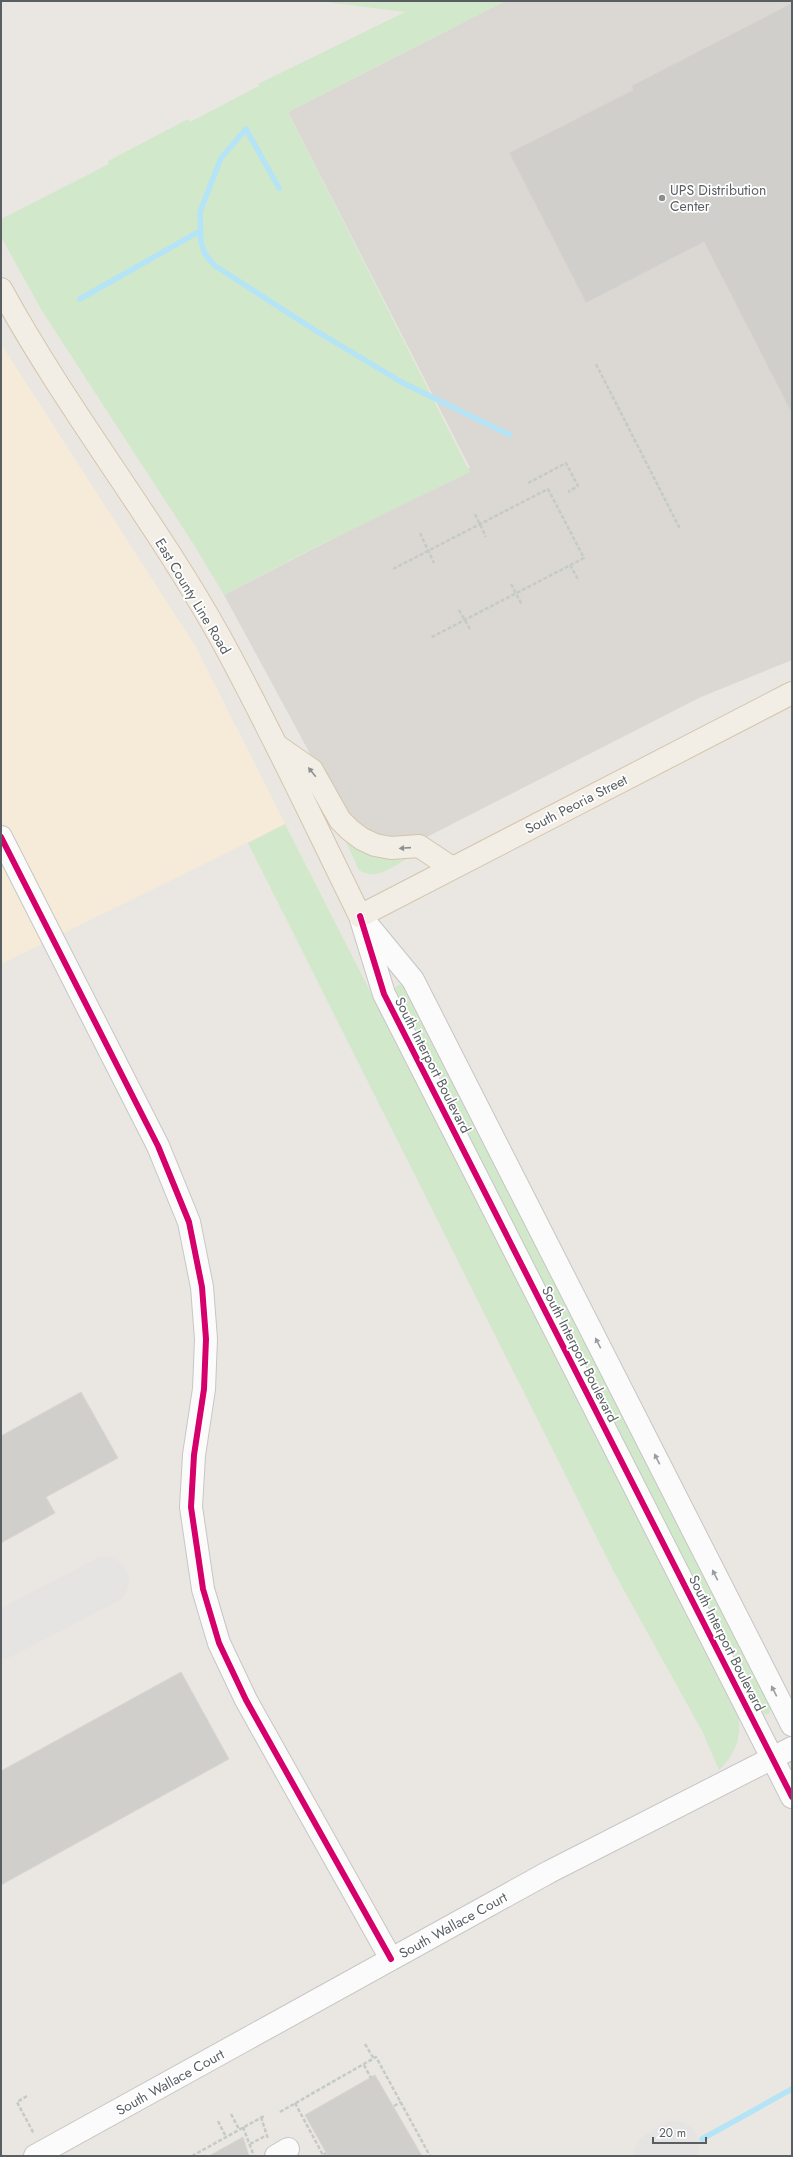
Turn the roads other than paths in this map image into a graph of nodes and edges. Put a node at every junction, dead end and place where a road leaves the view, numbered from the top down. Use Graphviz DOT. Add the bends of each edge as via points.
graph roads {
  1 [pos="1,290"];
  2 [pos="792,693"];
  3 [pos="275,745"];
  4 [pos="1,837"];
  5 [pos="452,868"];
  6 [pos="360,916"];
  7 [pos="792,1725"];
  8 [pos="792,1748"];
  9 [pos="772,1758"];
  10 [pos="792,1797"];
  11 [pos="391,1959"];
  12 [pos="36,2148"];
  1 -- 3 [label="main road, East County Line Road" via="59,387 220,637"];
  2 -- 5 [label="main road, South Peoria Street"];
  5 -- 3 [label="main road, one-way" via="419,846 390,848 375,845 356,834 340,820 312,770"];
  3 -- 6 [label="main road, East County Line Road"];
  4 -- 11 [label="street" via="158,1146 189,1222 202,1288 206,1339 204,1389 194,1454 191,1507 203,1589 219,1643 246,1700"];
  5 -- 6 [label="main road, South Peoria Street"];
  7 -- 6 [label="street, South Interport Boulevard, one-way" via="413,980"];
  6 -- 9 [label="street, South Interport Boulevard" via="384,994"];
  8 -- 9 [label="street, South Wallace Court"];
  9 -- 10 [label="street, South Interport Boulevard"];
  9 -- 11 [label="street, South Wallace Court" via="549,1872"];
  11 -- 12 [label="street, South Wallace Court"];
}
